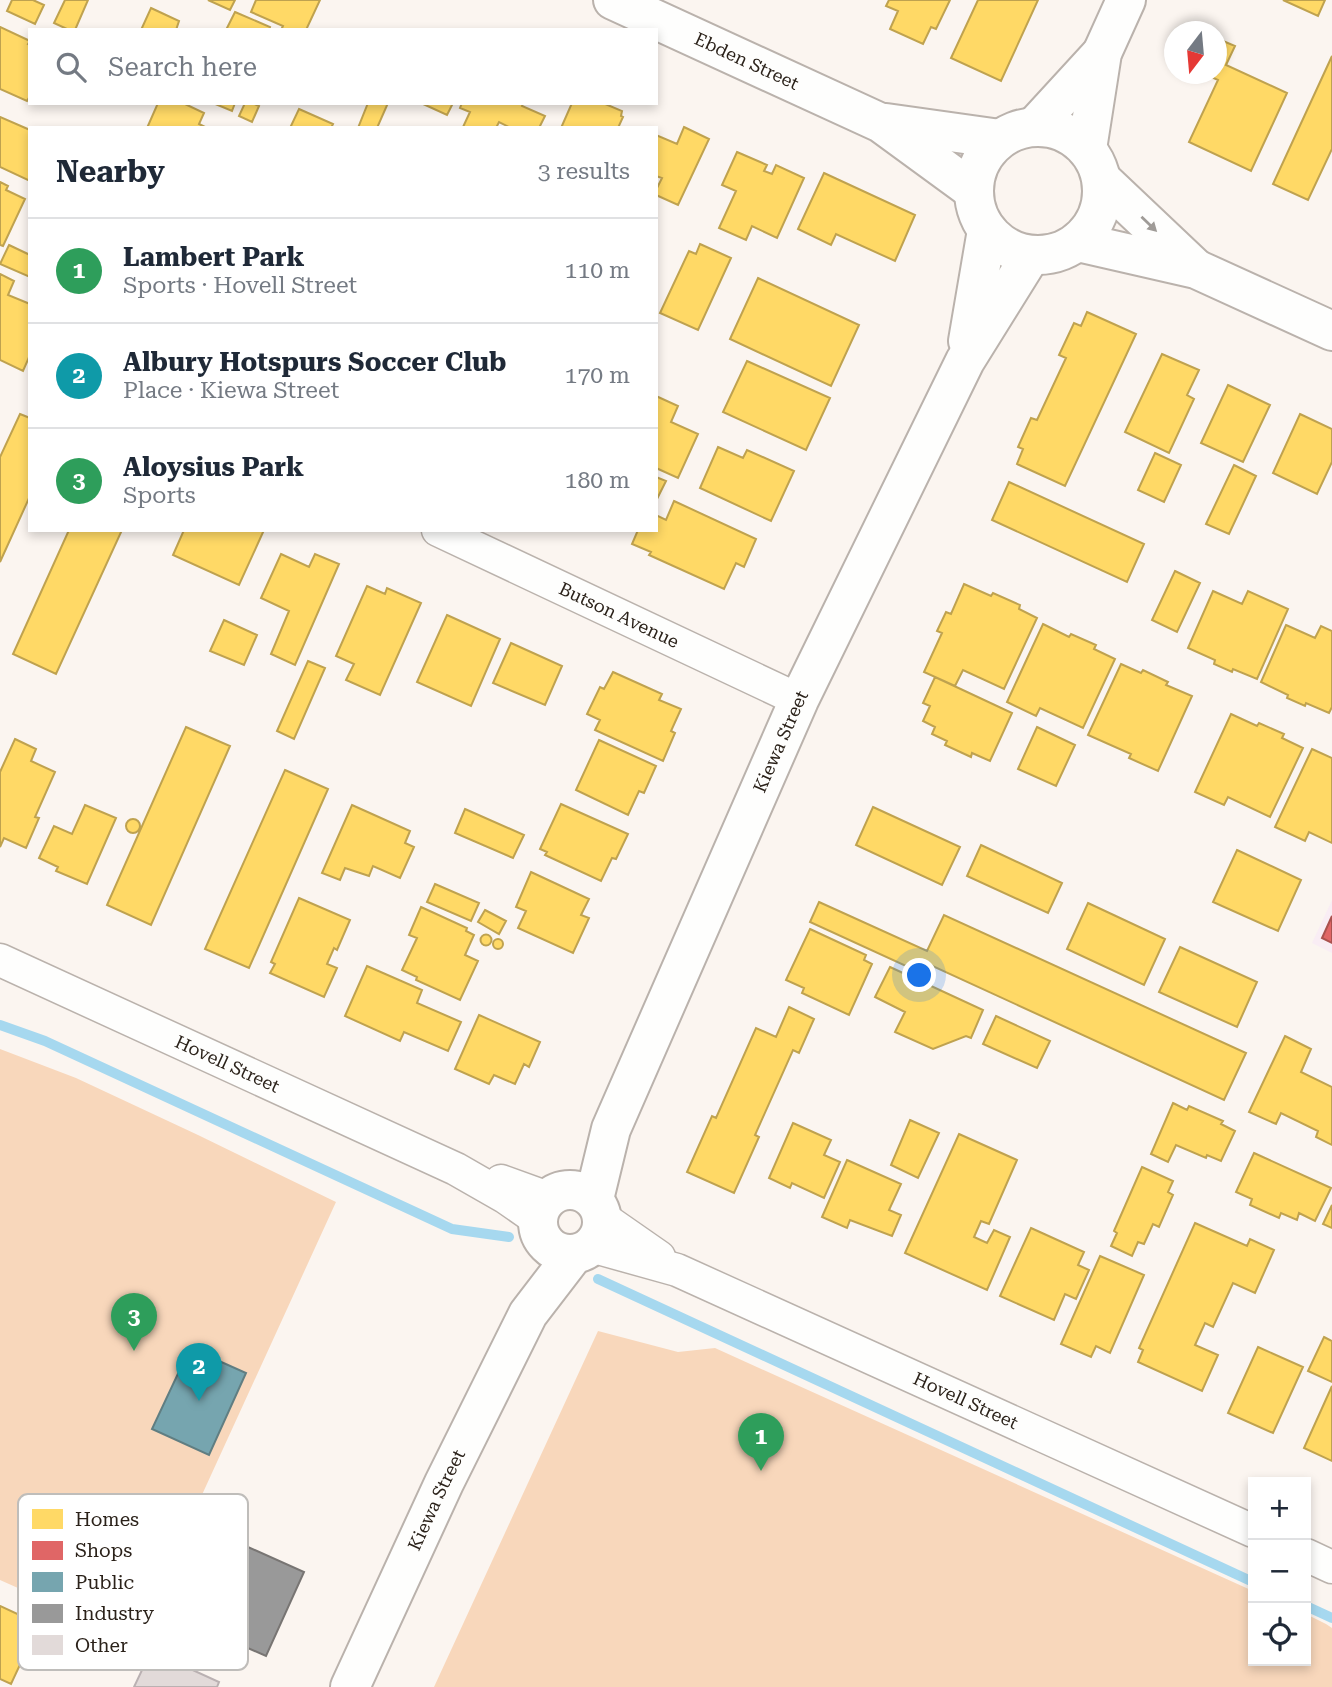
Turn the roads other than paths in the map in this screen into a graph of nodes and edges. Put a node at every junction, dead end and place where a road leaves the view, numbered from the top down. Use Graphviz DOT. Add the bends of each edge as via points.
graph roads {
  1 [pos="613,0"];
  2 [pos="1126,0"];
  3 [pos="1102,53"];
  4 [pos="881,123"];
  5 [pos="1017,133"];
  6 [pos="1095,165"];
  7 [pos="974,191"];
  8 [pos="987,230"];
  9 [pos="1078,242"];
  10 [pos="1031,254"];
  11 [pos="1196,269"];
  12 [pos="1332,331"];
  13 [pos="965,360"];
  14 [pos="442,532"];
  15 [pos="799,700"];
  16 [pos="0,960"];
  17 [pos="569,1220"];
  18 [pos="1248,1529"];
  19 [pos="1311,1557"];
  20 [pos="1332,1567"];
  21 [pos="350,1687"];
  1 -- 4 [label="street, Ebden Street"];
  2 -- 3 [label="street"];
  3 -- 5 [label="street"];
  3 -- 6 [label="street"];
  4 -- 5 [label="street, Ebden Street"];
  4 -- 7 [label="street, Ebden Street"];
  5 -- 6 [label="street" via="1050,128 1064,132 1076,139"];
  5 -- 7 [label="street" via="989,149 975,176"];
  6 -- 9 [label="street" via="1102,197 1098,214"];
  6 -- 11 [label="street, one-way"];
  7 -- 8 [label="street"];
  8 -- 10 [label="street" via="999,242"];
  8 -- 13 [label="street, Kiewa Street"];
  9 -- 10 [label="street" via="1047,255"];
  9 -- 11 [label="street"];
  10 -- 13 [label="street, Kiewa Street"];
  11 -- 12 [label="street"];
  13 -- 15 [label="street, Kiewa Street"];
  14 -- 15 [label="street, Butson Avenue"];
  15 -- 17 [label="street, Kiewa Street"];
  16 -- 17 [label="street, Hovell Street" via="456,1169 505,1197"];
  17 -- 18 [label="street, Hovell Street"];
  17 -- 21 [label="street, Kiewa Street"];
  19 -- 20 [label="street"];
}
